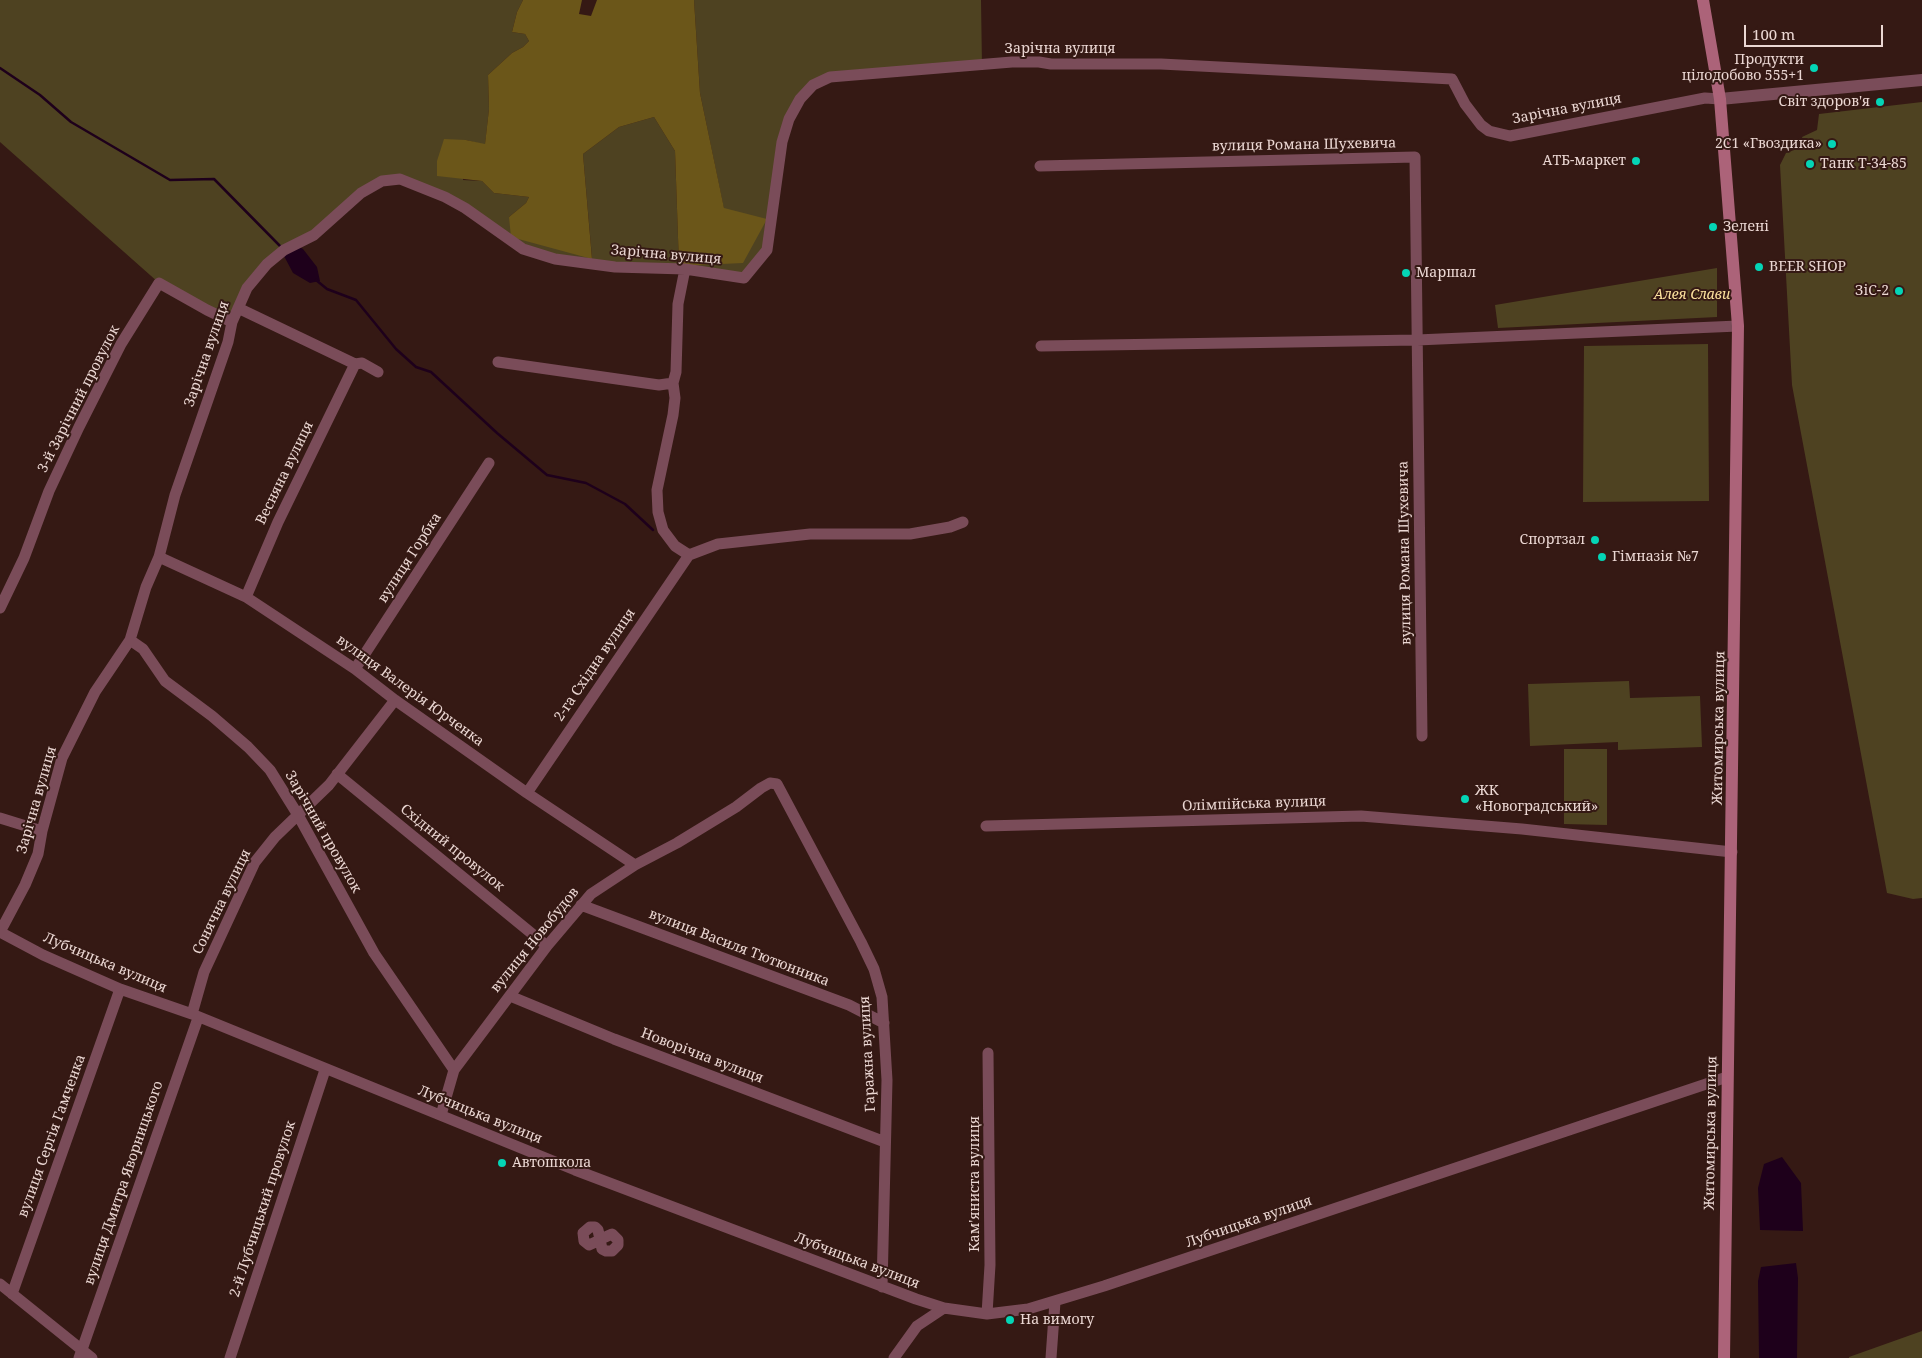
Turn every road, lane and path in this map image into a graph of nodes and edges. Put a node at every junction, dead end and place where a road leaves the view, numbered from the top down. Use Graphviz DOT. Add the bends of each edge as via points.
graph roads {
  1 [pos="1703,0"];
  2 [pos="1922,80"];
  3 [pos="1720,99"];
  4 [pos="1040,166"];
  5 [pos="685,269"];
  6 [pos="238,308"];
  7 [pos="232,322"];
  8 [pos="1738,326"];
  9 [pos="1417,340"];
  10 [pos="1041,346"];
  11 [pos="498,362"];
  12 [pos="355,364"];
  13 [pos="378,372"];
  14 [pos="673,382"];
  15 [pos="489,464"];
  16 [pos="962,522"];
  17 [pos="689,555"];
  18 [pos="159,557"];
  19 [pos="246,597"];
  20 [pos="0,608"];
  21 [pos="130,640"];
  22 [pos="355,669"];
  23 [pos="395,700"];
  24 [pos="1422,736"];
  25 [pos="338,774"];
  26 [pos="777,784"];
  27 [pos="527,793"];
  28 [pos="298,815"];
  29 [pos="0,818"];
  30 [pos="986,826"];
  31 [pos="42,831"];
  32 [pos="1732,852"];
  33 [pos="635,865"];
  34 [pos="581,905"];
  35 [pos="0,932"];
  36 [pos="547,946"];
  37 [pos="120,989"];
  38 [pos="510,996"];
  39 [pos="195,1016"];
  40 [pos="884,1023"];
  41 [pos="988,1053"];
  42 [pos="325,1070"];
  43 [pos="454,1070"];
  44 [pos="1727,1077"];
  45 [pos="441,1115"];
  46 [pos="885,1142"];
  47 [pos="0,1284"];
  48 [pos="882,1287"];
  49 [pos="12,1294"];
  50 [pos="1055,1302"];
  51 [pos="944,1308"];
  52 [pos="988,1314"];
  53 [pos="80,1354"];
  54 [pos="92,1358"];
  55 [pos="230,1358"];
  56 [pos="894,1358"];
  57 [pos="1051,1358"];
  58 [pos="1724,1358"];
  1 -- 3 [label="main road, Житомирська вулиця"];
  2 -- 3 [label="street"];
  3 -- 5 [label="street, Зарічна вулиця" via="1705,98 1510,136 1489,132 1481,125 1452,79 1039,62 830,77 813,85 800,99 789,119 782,142 767,250 744,278"];
  3 -- 8 [label="main road, Житомирська вулиця"];
  4 -- 9 [label="street, вулиця Романа Шухевича" via="1414,157"];
  5 -- 6 [label="street, Зарічна вулиця" via="615,267 547,257 523,249 451,201 400,179 382,181 360,193 314,235 284,250 266,264 255,275"];
  5 -- 14 [label="street" via="678,304"];
  6 -- 7 [label="street, Зарічна вулиця"];
  6 -- 12 [label="street"];
  7 -- 18 [label="street, Зарічна вулиця" via="175,494"];
  7 -- 20 [label="street, 3-й Зарічний провулок" via="159,282 121,344 79,428"];
  8 -- 9 [label="street"];
  8 -- 32 [label="main road, Житомирська вулиця"];
  9 -- 10 [label="street"];
  9 -- 24 [label="street, вулиця Романа Шухевича"];
  11 -- 14 [label="street" via="659,385"];
  12 -- 13 [label="street" via="362,363"];
  12 -- 19 [label="street, Весняна вулиця" via="278,522"];
  14 -- 17 [label="street" via="675,398 657,490 658,512 663,530 675,546"];
  15 -- 22 [label="street, вулиця Горбка"];
  16 -- 17 [label="street" via="910,534 810,534 718,544"];
  17 -- 27 [label="street, 2-га Східна вулиця"];
  18 -- 19 [label="street, вулиця Валерія Юрченка"];
  18 -- 21 [label="street, Зарічна вулиця"];
  19 -- 22 [label="street, вулиця Валерія Юрченка"];
  21 -- 28 [label="street, Зарічний провулок" via="142,650 165,681 248,747 270,770"];
  21 -- 31 [label="street, Зарічна вулиця" via="95,692 62,758"];
  22 -- 23 [label="street, вулиця Валерія Юрченка"];
  23 -- 25 [label="street, Сонячна вулиця"];
  23 -- 27 [label="street, вулиця Валерія Юрченка"];
  25 -- 28 [label="street, Сонячна вулиця"];
  25 -- 36 [label="street, Східний провулок"];
  26 -- 33 [label="street, вулиця Новобудов" via="770,783 677,843"];
  26 -- 40 [label="street, Гаражна вулиця" via="874,969 882,997"];
  27 -- 33 [label="street, вулиця Валерія Юрченка"];
  28 -- 39 [label="street, Сонячна вулиця" via="256,862 204,972"];
  28 -- 43 [label="street, Зарічний провулок" via="374,953"];
  29 -- 31 [label="street"];
  30 -- 32 [label="street, Олімпійська вулиця" via="1361,816 1522,829"];
  31 -- 35 [label="street, Зарічна вулиця" via="38,854"];
  32 -- 44 [label="main road, Житомирська вулиця"];
  33 -- 34 [label="street, вулиця Новобудов" via="605,883"];
  34 -- 36 [label="street, вулиця Новобудов"];
  34 -- 40 [label="street, вулиця Василя Тютюнника" via="848,1005"];
  35 -- 37 [label="street, Лубчицька вулиця"];
  36 -- 38 [label="street, вулиця Новобудов"];
  37 -- 39 [label="street, Лубчицька вулиця"];
  37 -- 49 [label="street, вулиця Сергія Гамченка"];
  38 -- 43 [label="street, вулиця Новобудов"];
  38 -- 46 [label="street, Новорічна вулиця"];
  39 -- 42 [label="street, Лубчицька вулиця"];
  39 -- 53 [label="street, вулиця Дмитра Яворницького"];
  40 -- 46 [label="street, Гаражна вулиця" via="887,1080"];
  41 -- 52 [label="street, Кам'яниста вулиця"];
  42 -- 45 [label="street, Лубчицька вулиця"];
  42 -- 55 [label="street, 2-й Лубчицький провулок"];
  43 -- 45 [label="street, вулиця Новобудов"];
  44 -- 50 [label="street, Лубчицька вулиця"];
  44 -- 58 [label="main road, Житомирська вулиця"];
  45 -- 48 [label="street, Лубчицька вулиця" via="575,1170"];
  46 -- 48 [label="street, Гаражна вулиця"];
  47 -- 49 [label="street"];
  48 -- 51 [label="street, Лубчицька вулиця"];
  49 -- 53 [label="street"];
  50 -- 52 [label="street, Лубчицька вулиця"];
  50 -- 57 [label="street"];
  51 -- 52 [label="street, Лубчицька вулиця"];
  51 -- 56 [label="street" via="916,1326"];
  53 -- 54 [label="street"];
}
